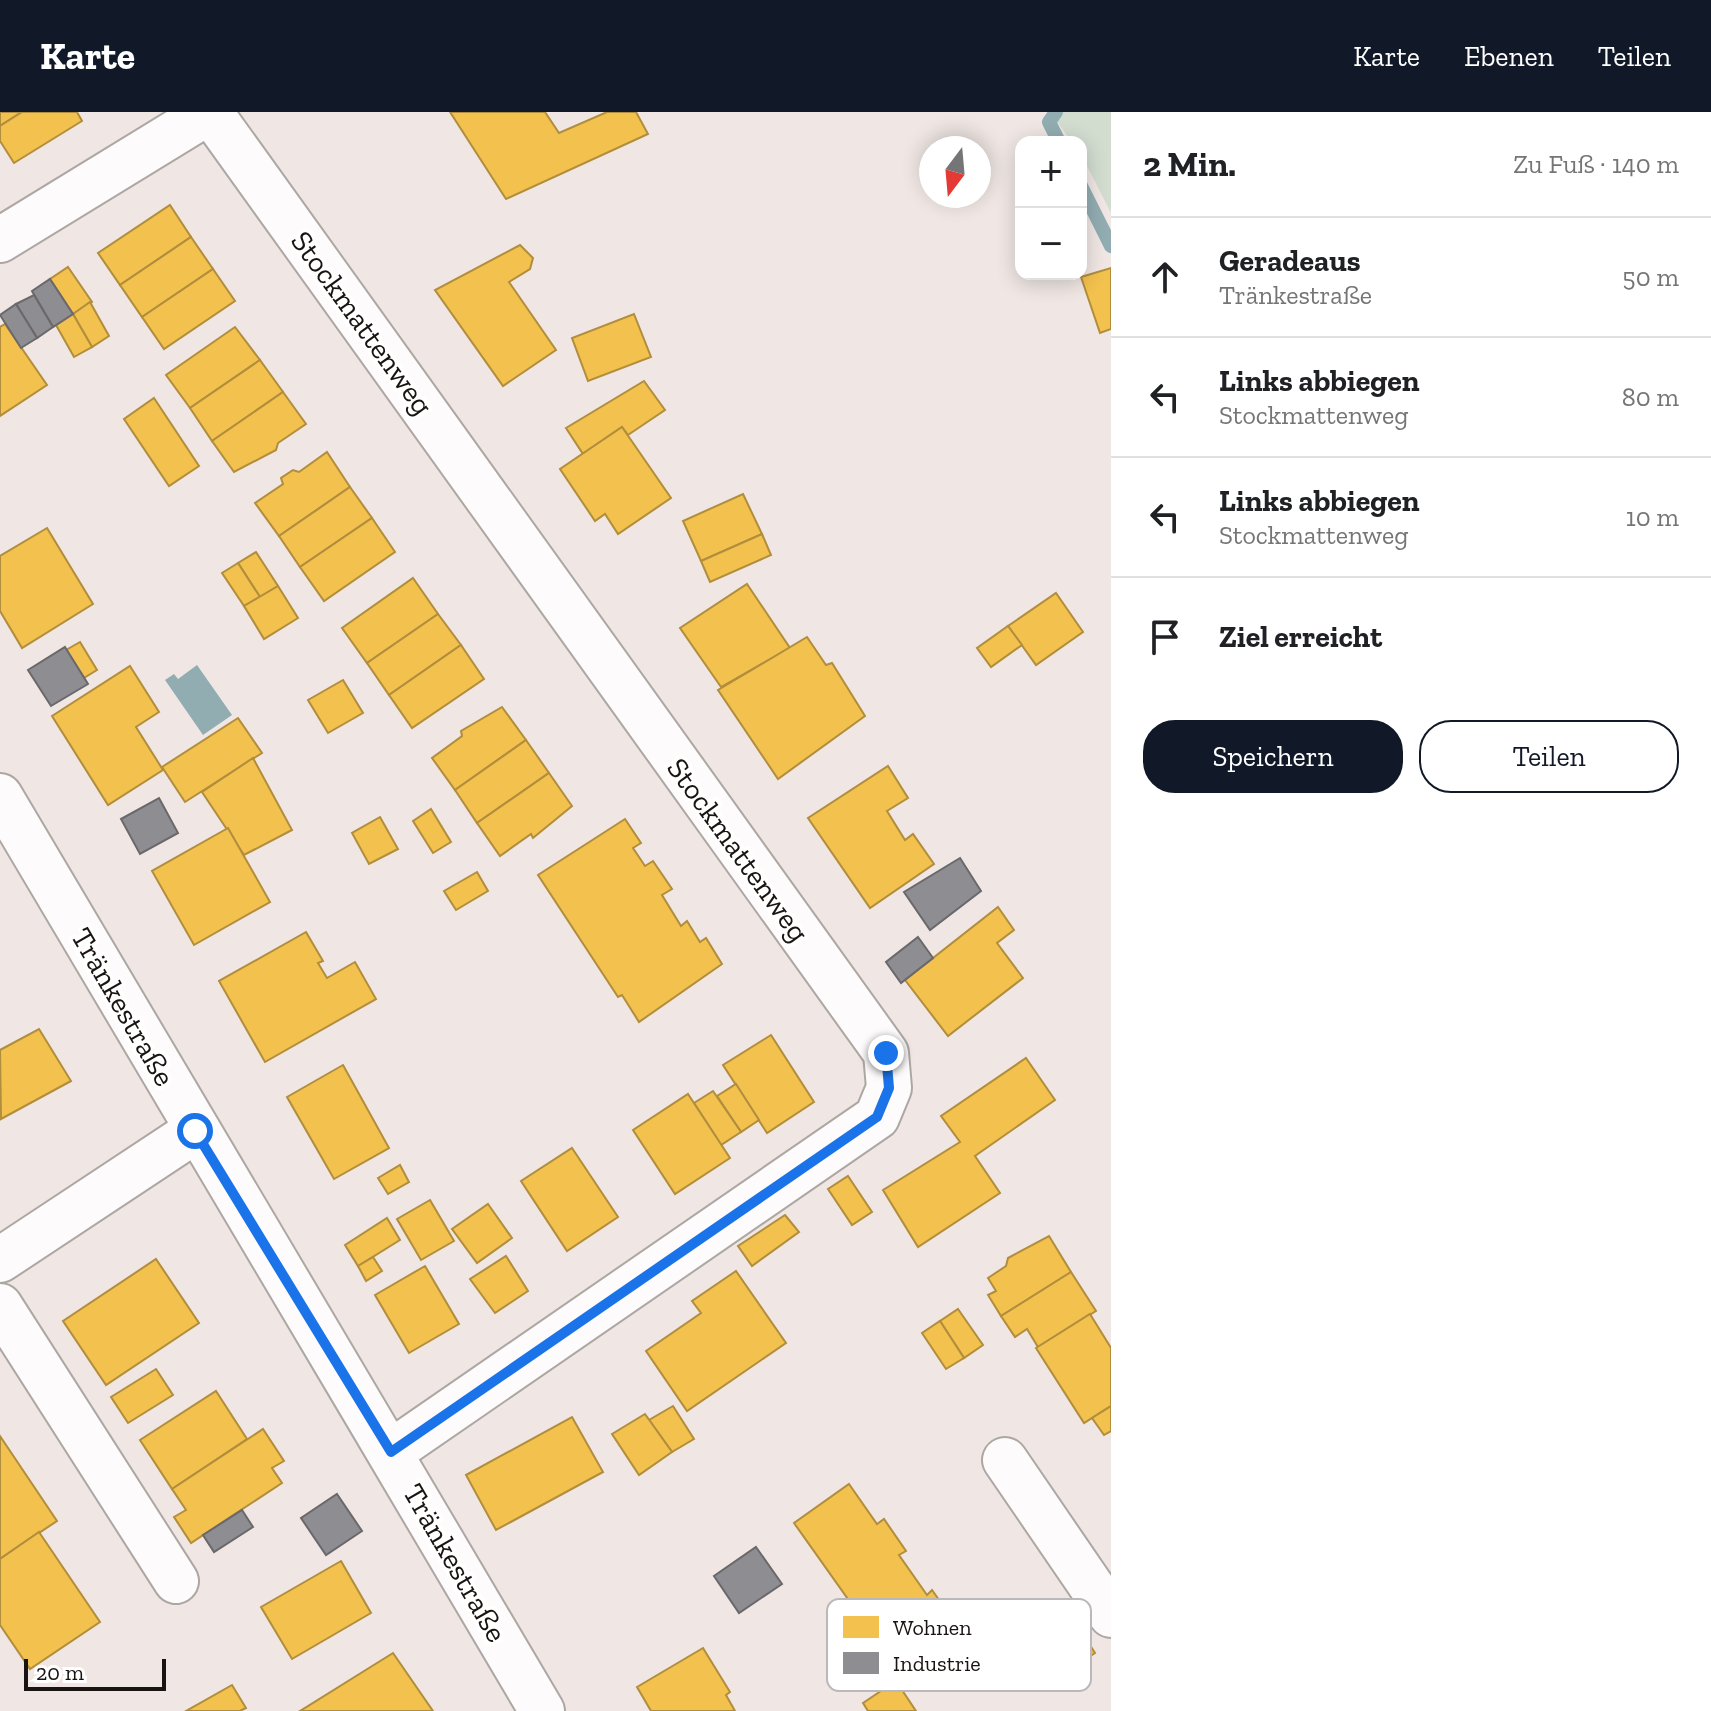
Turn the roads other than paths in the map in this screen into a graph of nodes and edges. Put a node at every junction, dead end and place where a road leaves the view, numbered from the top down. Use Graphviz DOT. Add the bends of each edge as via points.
graph roads {
  1 [pos="210,112"];
  2 [pos="0,240"];
  3 [pos="0,796"];
  4 [pos="195,1131"];
  5 [pos="0,1260"];
  6 [pos="0,1306"];
  7 [pos="391,1452"];
  8 [pos="1005,1460"];
  9 [pos="176,1581"];
  10 [pos="1111,1615"];
  11 [pos="542,1711"];
  1 -- 2 [label="street, Stockmattenweg"];
  1 -- 7 [label="street, Stockmattenweg" via="886,1053 889,1088 877,1117"];
  3 -- 4 [label="street, Tränkestraße"];
  4 -- 5 [label="street"];
  4 -- 7 [label="street, Tränkestraße"];
  6 -- 9 [label="street"];
  7 -- 11 [label="street, Tränkestraße"];
  8 -- 10 [label="street"];
}
